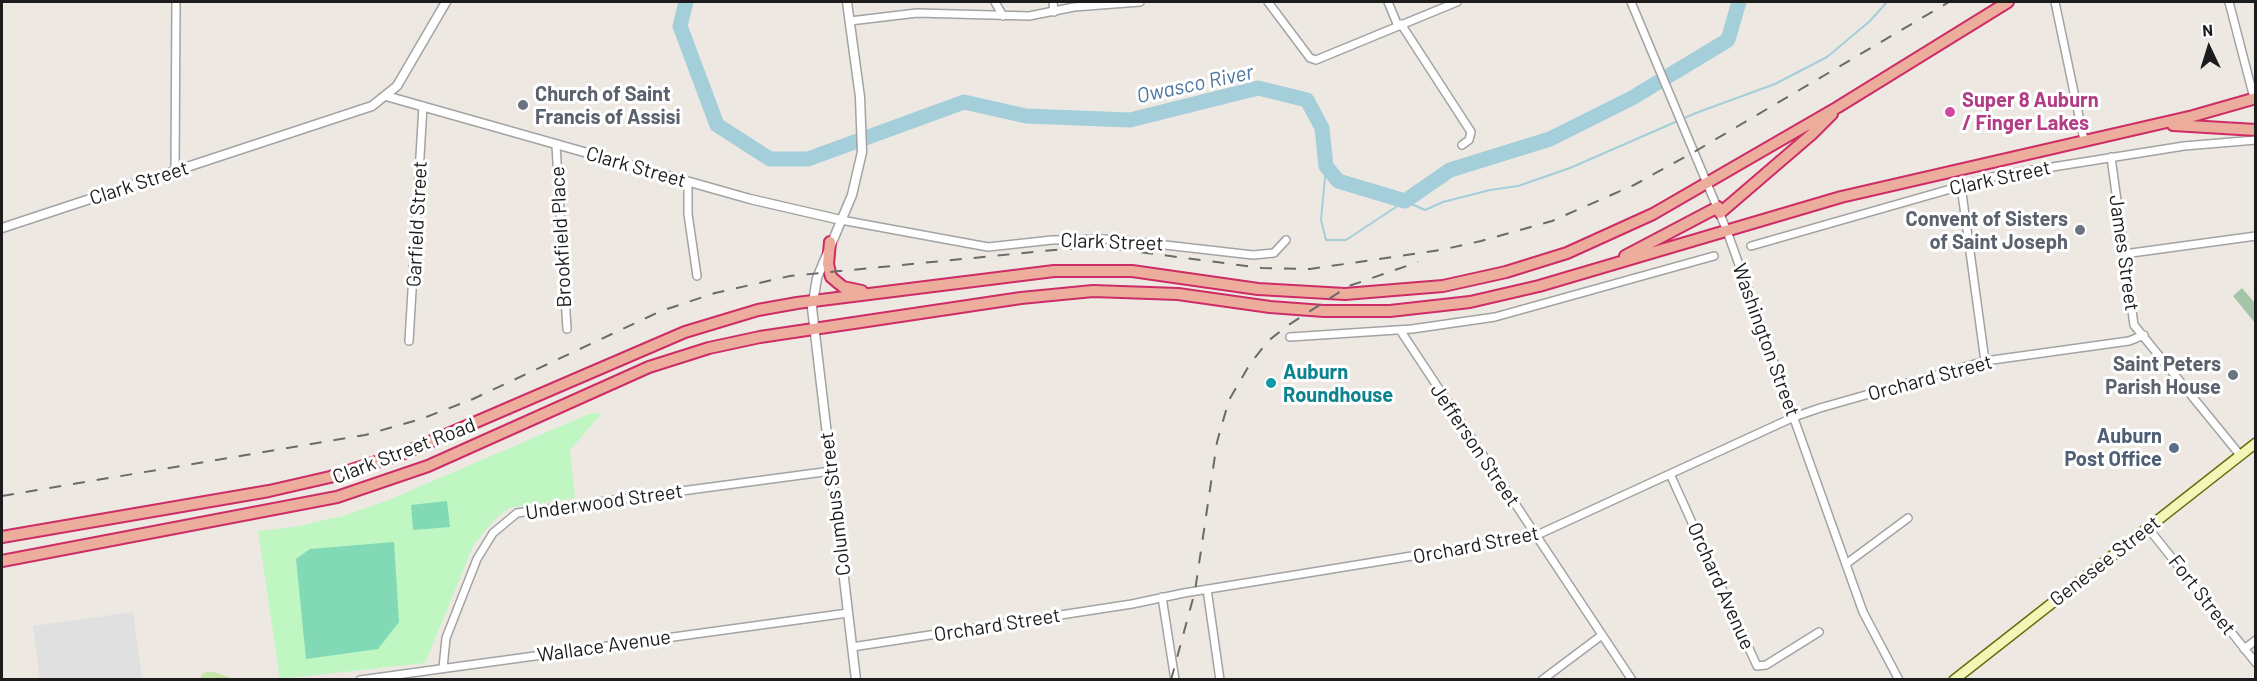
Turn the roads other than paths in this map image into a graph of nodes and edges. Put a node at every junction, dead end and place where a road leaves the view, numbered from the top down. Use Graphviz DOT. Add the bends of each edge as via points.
graph roads {
  1 [pos="176,2"];
  2 [pos="446,2"];
  3 [pos="847,2"];
  4 [pos="995,2"];
  5 [pos="1053,2"];
  6 [pos="1140,2"];
  7 [pos="1268,2"];
  8 [pos="1388,2"];
  9 [pos="1457,2"];
  10 [pos="1631,2"];
  11 [pos="2008,2"];
  12 [pos="2055,2"];
  13 [pos="2229,2"];
  14 [pos="1054,12"];
  15 [pos="1003,16"];
  16 [pos="850,21"];
  17 [pos="1400,25"];
  18 [pos="386,96"];
  19 [pos="2255,98"];
  20 [pos="423,106"];
  21 [pos="1838,107"];
  22 [pos="2161,124"];
  23 [pos="2256,130"];
  24 [pos="2084,140"];
  25 [pos="2256,140"];
  26 [pos="556,145"];
  27 [pos="1462,145"];
  28 [pos="2111,157"];
  29 [pos="176,171"];
  30 [pos="688,182"];
  31 [pos="1707,182"];
  32 [pos="1961,186"];
  33 [pos="1719,210"];
  34 [pos="841,220"];
  35 [pos="2,228"];
  36 [pos="1727,231"];
  37 [pos="2256,236"];
  38 [pos="1286,240"];
  39 [pos="830,242"];
  40 [pos="1751,246"];
  41 [pos="2124,254"];
  42 [pos="1714,256"];
  43 [pos="1615,263"];
  44 [pos="697,276"];
  45 [pos="877,292"];
  46 [pos="812,300"];
  47 [pos="567,329"];
  48 [pos="814,329"];
  49 [pos="1400,330"];
  50 [pos="2144,335"];
  51 [pos="1290,337"];
  52 [pos="409,341"];
  53 [pos="1985,361"];
  54 [pos="1794,417"];
  55 [pos="2256,443"];
  56 [pos="2240,455"];
  57 [pos="831,471"];
  58 [pos="1670,474"];
  59 [pos="110,518"];
  60 [pos="1908,518"];
  61 [pos="2148,528"];
  62 [pos="1535,536"];
  63 [pos="2,537"];
  64 [pos="2,544"];
  65 [pos="2,561"];
  66 [pos="1846,564"];
  67 [pos="1207,589"];
  68 [pos="1162,597"];
  69 [pos="848,613"];
  70 [pos="1819,632"];
  71 [pos="1602,635"];
  72 [pos="2256,640"];
  73 [pos="852,647"];
  74 [pos="2244,650"];
  75 [pos="2256,663"];
  76 [pos="443,668"];
  77 [pos="360,680"];
  78 [pos="856,680"];
  79 [pos="1175,680"];
  80 [pos="1220,680"];
  81 [pos="1542,680"];
  82 [pos="1632,680"];
  83 [pos="1899,680"];
  84 [pos="1954,680"];
  1 -- 29 [label="street"];
  2 -- 18 [label="street" via="402,79"];
  3 -- 16 [label="street, Columbus Street"];
  4 -- 15 [label="street"];
  5 -- 14 [label="street"];
  6 -- 14 [label="street"];
  7 -- 17 [label="street" via="1310,58 1316,60"];
  8 -- 17 [label="street"];
  9 -- 17 [label="street"];
  10 -- 31 [label="street, Washington Street"];
  11 -- 21 [label="highway"];
  12 -- 24 [label="street"];
  13 -- 19 [label="street"];
  14 -- 15 [label="street"];
  15 -- 16 [label="street" via="917,13"];
  16 -- 34 [label="street, Columbus Street" via="863,142 855,185"];
  17 -- 27 [label="street" via="1471,132"];
  18 -- 20 [label="street, Clark Street"];
  18 -- 29 [label="street, Clark Street" via="351,114"];
  19 -- 22 [label="highway"];
  20 -- 26 [label="street, Clark Street"];
  20 -- 52 [label="street, Garfield Street"];
  21 -- 31 [label="highway"];
  21 -- 33 [label="highway" via="1812,134"];
  22 -- 23 [label="highway"];
  22 -- 24 [label="highway"];
  24 -- 36 [label="highway" via="1841,197"];
  25 -- 28 [label="street, Clark Street"];
  26 -- 30 [label="street, Clark Street"];
  26 -- 47 [label="street, Brookfield Place"];
  28 -- 32 [label="street, Clark Street" via="1996,176"];
  28 -- 41 [label="street, James Street"];
  29 -- 35 [label="street, Clark Street"];
  30 -- 34 [label="street, Clark Street"];
  30 -- 44 [label="street" via="688,214"];
  31 -- 33 [label="street, Washington Street"];
  31 -- 45 [label="highway" via="1629,226 1567,253 1443,286 1322,294 1258,289 1163,274 1089,270 1002,276"];
  32 -- 40 [label="street, Clark Street"];
  32 -- 53 [label="street"];
  33 -- 36 [label="street, Washington Street"];
  33 -- 43 [label="highway"];
  34 -- 38 [label="street, Clark Street" via="988,247 1112,239 1266,255 1277,252"];
  34 -- 39 [label="street, Columbus Street"];
  36 -- 43 [label="highway"];
  36 -- 54 [label="street, Washington Street"];
  37 -- 41 [label="street"];
  39 -- 45 [label="highway" via="829,272 835,282 849,289"];
  39 -- 46 [label="street, Columbus Street"];
  41 -- 50 [label="street, James Street" via="2134,325"];
  42 -- 49 [label="street" via="1495,317"];
  43 -- 48 [label="highway, Clark Street Road" via="1497,297 1406,310 1310,310 1178,294 1093,291 1021,297"];
  45 -- 46 [label="highway"];
  46 -- 48 [label="street, Columbus Street"];
  46 -- 59 [label="highway" via="758,310 685,332 374,464 269,491"];
  48 -- 57 [label="street, Columbus Street"];
  48 -- 65 [label="highway, Clark Street Road" via="760,337 649,367 371,487 294,507"];
  49 -- 51 [label="street"];
  49 -- 62 [label="street, Jefferson Street"];
  50 -- 53 [label="street, Orchard Street"];
  50 -- 56 [label="street, James Street"];
  53 -- 54 [label="street, Orchard Street"];
  54 -- 58 [label="street, Orchard Street"];
  54 -- 66 [label="street, Washington Street"];
  55 -- 56 [label="main road, Genesee Street"];
  56 -- 61 [label="main road, Genesee Street"];
  57 -- 69 [label="street, Columbus Street"];
  57 -- 76 [label="street, Underwood Street" via="517,513 494,532 477,559 446,638"];
  58 -- 62 [label="street, Orchard Street"];
  58 -- 70 [label="street, Orchard Avenue" via="1757,666 1773,661"];
  59 -- 63 [label="highway"];
  59 -- 64 [label="highway"];
  60 -- 66 [label="street"];
  61 -- 74 [label="street, Fort Street"];
  61 -- 84 [label="main road, Genesee Street"];
  62 -- 67 [label="street, Orchard Street"];
  62 -- 71 [label="street, Jefferson Street"];
  66 -- 83 [label="street, Washington Street" via="1863,612"];
  67 -- 68 [label="street, Orchard Street"];
  67 -- 80 [label="street"];
  68 -- 73 [label="street, Orchard Street"];
  68 -- 79 [label="street"];
  69 -- 73 [label="street, Columbus Street"];
  69 -- 76 [label="street, Wallace Avenue"];
  71 -- 81 [label="street"];
  71 -- 82 [label="street, Jefferson Street"];
  72 -- 74 [label="street"];
  73 -- 78 [label="street, Columbus Street"];
  74 -- 75 [label="street, Fort Street"];
  76 -- 77 [label="street, Wallace Avenue"];
}
